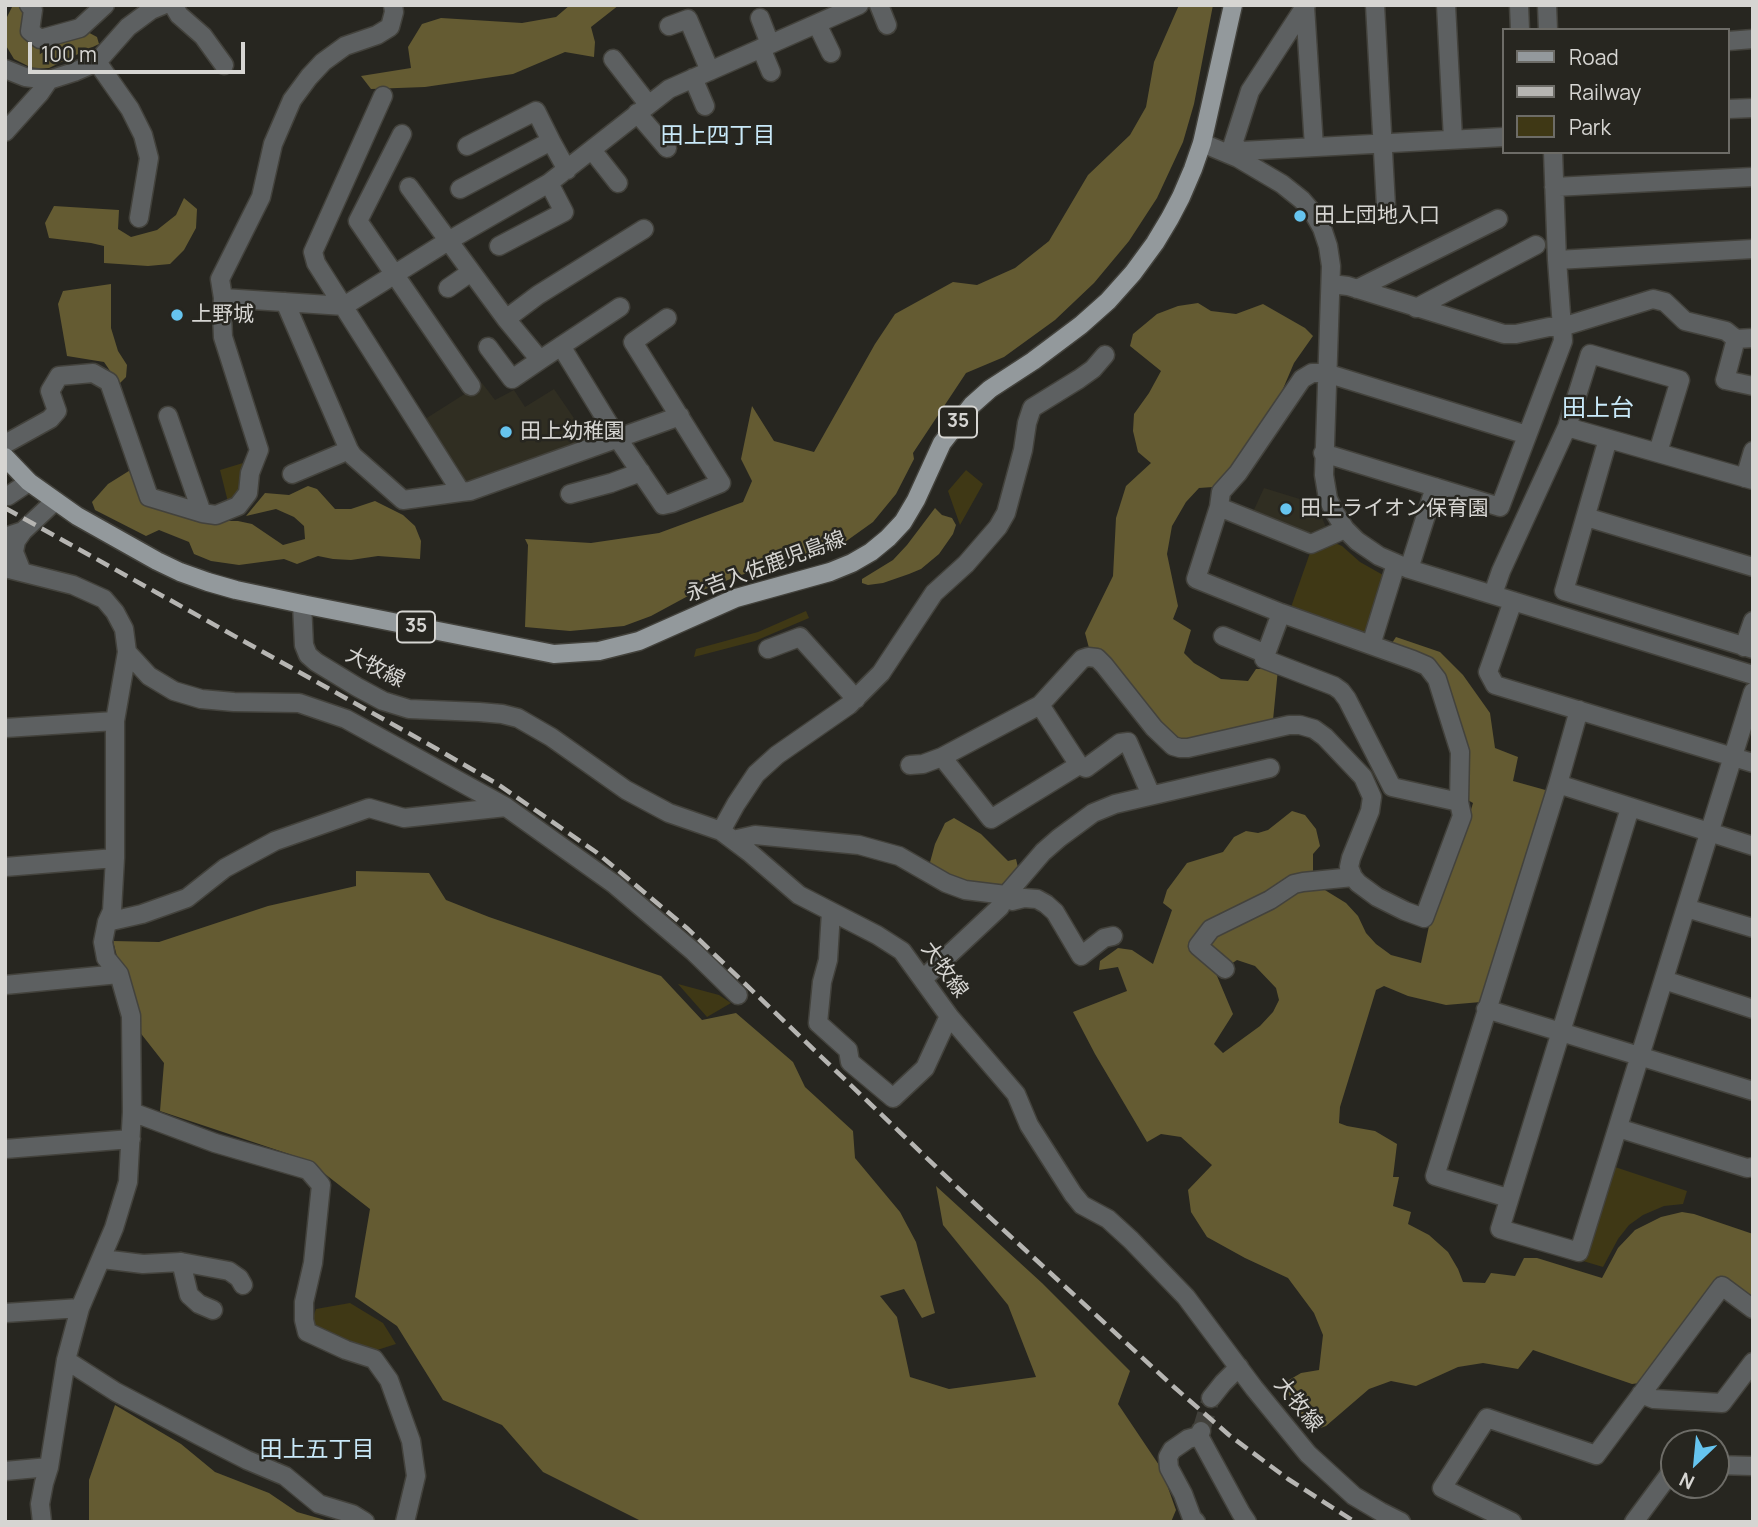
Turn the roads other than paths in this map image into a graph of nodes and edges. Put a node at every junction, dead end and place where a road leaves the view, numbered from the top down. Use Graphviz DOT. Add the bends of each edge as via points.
graph roads {
  1 [pos="29,5"];
  2 [pos="105,5"];
  3 [pos="163,5"];
  4 [pos="173,5"];
  5 [pos="393,5"];
  6 [pos="859,5"];
  7 [pos="879,5"];
  8 [pos="1233,5"];
  9 [pos="1375,5"];
  10 [pos="1446,5"];
  11 [pos="1519,5"];
  12 [pos="1547,5"];
  13 [pos="1306,6"];
  14 [pos="833,10"];
  15 [pos="760,18"];
  16 [pos="817,24"];
  17 [pos="887,25"];
  18 [pos="669,26"];
  19 [pos="1520,28"];
  20 [pos="1548,28"];
  21 [pos="1753,39"];
  22 [pos="1730,41"];
  23 [pos="766,46"];
  24 [pos="831,53"];
  25 [pos="613,59"];
  26 [pos="97,62"];
  27 [pos="224,65"];
  28 [pos="5,69"];
  29 [pos="771,72"];
  30 [pos="702,74"];
  31 [pos="49,80"];
  32 [pos="383,96"];
  33 [pos="705,106"];
  34 [pos="1753,108"];
  35 [pos="643,109"];
  36 [pos="1730,109"];
  37 [pos="5,132"];
  38 [pos="402,134"];
  39 [pos="1502,137"];
  40 [pos="1453,139"];
  41 [pos="551,141"];
  42 [pos="1383,143"];
  43 [pos="1202,144"];
  44 [pos="467,146"];
  45 [pos="1314,147"];
  46 [pos="667,148"];
  47 [pos="592,150"];
  48 [pos="1553,154"];
  49 [pos="1240,155"];
  50 [pos="567,170"];
  51 [pos="1753,177"];
  52 [pos="549,183"];
  53 [pos="618,183"];
  54 [pos="408,187"];
  55 [pos="1554,187"];
  56 [pos="460,188"];
  57 [pos="1386,206"];
  58 [pos="139,218"];
  59 [pos="1498,219"];
  60 [pos="644,229"];
  61 [pos="448,241"];
  62 [pos="1536,245"];
  63 [pos="499,246"];
  64 [pos="1753,249"];
  65 [pos="1557,260"];
  66 [pos="471,272"];
  67 [pos="395,275"];
  68 [pos="1331,284"];
  69 [pos="448,288"];
  70 [pos="1357,289"];
  71 [pos="223,298"];
  72 [pos="285,302"];
  73 [pos="344,306"];
  74 [pos="620,307"];
  75 [pos="1416,308"];
  76 [pos="667,318"];
  77 [pos="506,319"];
  78 [pos="1562,327"];
  79 [pos="1744,338"];
  80 [pos="561,346"];
  81 [pos="488,347"];
  82 [pos="1105,355"];
  83 [pos="540,360"];
  84 [pos="1326,373"];
  85 [pos="471,386"];
  86 [pos="1753,386"];
  87 [pos="168,416"];
  88 [pos="680,416"];
  89 [pos="1567,427"];
  90 [pos="1527,435"];
  91 [pos="618,439"];
  92 [pos="1608,439"];
  93 [pos="5,443"];
  94 [pos="1753,451"];
  95 [pos="344,452"];
  96 [pos="1658,452"];
  97 [pos="1323,453"];
  98 [pos="5,457"];
  99 [pos="353,471"];
  100 [pos="640,472"];
  101 [pos="292,474"];
  102 [pos="1749,479"];
  103 [pos="29,482"];
  104 [pos="1434,487"];
  105 [pos="461,492"];
  106 [pos="570,494"];
  107 [pos="5,495"];
  108 [pos="55,501"];
  109 [pos="1219,507"];
  110 [pos="202,513"];
  111 [pos="1586,517"];
  112 [pos="1345,529"];
  113 [pos="10,535"];
  114 [pos="1403,566"];
  115 [pos="1753,567"];
  116 [pos="14,570"];
  117 [pos="1493,594"];
  118 [pos="1513,601"];
  119 [pos="302,604"];
  120 [pos="1281,612"];
  121 [pos="1753,621"];
  122 [pos="1223,636"];
  123 [pos="1371,645"];
  124 [pos="1749,648"];
  125 [pos="768,649"];
  126 [pos="127,652"];
  127 [pos="1266,654"];
  128 [pos="1753,675"];
  129 [pos="1753,692"];
  130 [pos="856,699"];
  131 [pos="1040,705"];
  132 [pos="1579,710"];
  133 [pos="116,721"];
  134 [pos="5,728"];
  135 [pos="942,757"];
  136 [pos="1733,757"];
  137 [pos="1753,763"];
  138 [pos="910,765"];
  139 [pos="1079,765"];
  140 [pos="1270,768"];
  141 [pos="1558,784"];
  142 [pos="1151,795"];
  143 [pos="1459,802"];
  144 [pos="506,807"];
  145 [pos="1630,808"];
  146 [pos="1709,833"];
  147 [pos="727,835"];
  148 [pos="1753,846"];
  149 [pos="114,858"];
  150 [pos="5,867"];
  151 [pos="1353,877"];
  152 [pos="1006,895"];
  153 [pos="1686,908"];
  154 [pos="831,912"];
  155 [pos="107,922"];
  156 [pos="1753,928"];
  157 [pos="1114,936"];
  158 [pos="1225,969"];
  159 [pos="119,974"];
  160 [pos="923,979"];
  161 [pos="1664,981"];
  162 [pos="5,985"];
  163 [pos="738,995"];
  164 [pos="1486,1009"];
  165 [pos="1753,1009"];
  166 [pos="949,1016"];
  167 [pos="1561,1032"];
  168 [pos="1640,1056"];
  169 [pos="1753,1091"];
  170 [pos="132,1112"];
  171 [pos="1618,1128"];
  172 [pos="131,1139"];
  173 [pos="5,1149"];
  174 [pos="1753,1167"];
  175 [pos="1508,1198"];
  176 [pos="102,1259"];
  177 [pos="181,1262"];
  178 [pos="243,1285"];
  179 [pos="80,1308"];
  180 [pos="1753,1308"];
  181 [pos="212,1310"];
  182 [pos="5,1314"];
  183 [pos="66,1360"];
  184 [pos="1753,1362"];
  185 [pos="1239,1367"];
  186 [pos="1641,1394"];
  187 [pos="1210,1398"];
  188 [pos="1730,1465"];
  189 [pos="1753,1466"];
  190 [pos="49,1467"];
  191 [pos="5,1471"];
  192 [pos="1660,1487"];
  193 [pos="42,1522"];
  194 [pos="365,1522"];
  195 [pos="405,1522"];
  196 [pos="1196,1522"];
  197 [pos="1247,1522"];
  198 [pos="1401,1522"];
  199 [pos="1512,1522"];
  200 [pos="1634,1522"];
  1 -- 2 [label="street" via="33,10 30,31 40,39 80,28"];
  3 -- 26 [label="street" via="128,27"];
  4 -- 27 [label="street"];
  5 -- 71 [label="street" via="390,27 323,61 292,100 273,144 261,197 220,279"];
  6 -- 14 [label="street"];
  7 -- 17 [label="street"];
  8 -- 43 [label="main road, 永吉入佐鹿児島線 / 35"];
  9 -- 42 [label="street"];
  10 -- 40 [label="street"];
  11 -- 19 [label="street"];
  12 -- 20 [label="street"];
  13 -- 45 [label="street"];
  13 -- 49 [label="street" via="1250,90 1233,144"];
  14 -- 16 [label="street"];
  15 -- 23 [label="street"];
  16 -- 23 [label="street"];
  16 -- 24 [label="street"];
  18 -- 30 [label="street" via="688,19"];
  21 -- 22 [label="street"];
  23 -- 29 [label="street"];
  23 -- 30 [label="street"];
  25 -- 35 [label="street"];
  26 -- 31 [label="street"];
  26 -- 58 [label="street" via="143,135 149,158"];
  28 -- 31 [label="street"];
  30 -- 33 [label="street"];
  30 -- 35 [label="street" via="668,89"];
  31 -- 37 [label="street"];
  32 -- 73 [label="street" via="313,252"];
  34 -- 36 [label="street"];
  35 -- 46 [label="street"];
  35 -- 47 [label="street"];
  38 -- 67 [label="street" via="358,221"];
  39 -- 40 [label="street"];
  40 -- 42 [label="street"];
  41 -- 44 [label="street" via="537,111"];
  41 -- 50 [label="street"];
  41 -- 56 [label="street"];
  42 -- 45 [label="street"];
  42 -- 57 [label="street"];
  43 -- 49 [label="street"];
  43 -- 119 [label="main road, 永吉入佐鹿児島線 / 35" via="1170,218 1133,273 1081,325 972,405 943,443 904,522 852,563 736,598 639,641 577,653 529,650"];
  45 -- 49 [label="street"];
  47 -- 50 [label="street"];
  47 -- 53 [label="street"];
  48 -- 55 [label="street"];
  49 -- 68 [label="street" via="1282,184 1314,214 1328,246"];
  50 -- 52 [label="street"];
  51 -- 55 [label="street"];
  52 -- 61 [label="street"];
  52 -- 63 [label="street" via="564,212"];
  54 -- 61 [label="street"];
  55 -- 65 [label="street"];
  59 -- 70 [label="street"];
  60 -- 77 [label="street"];
  61 -- 66 [label="street"];
  61 -- 67 [label="street"];
  62 -- 75 [label="street"];
  64 -- 65 [label="street"];
  65 -- 78 [label="street"];
  66 -- 69 [label="street"];
  66 -- 77 [label="street"];
  67 -- 73 [label="street"];
  67 -- 85 [label="street"];
  68 -- 70 [label="street"];
  68 -- 84 [label="street"];
  70 -- 75 [label="street"];
  71 -- 72 [label="street"];
  71 -- 110 [label="street" via="223,337 259,450 248,493 238,506 216,515"];
  72 -- 73 [label="street"];
  72 -- 95 [label="street"];
  73 -- 105 [label="street"];
  74 -- 80 [label="street"];
  75 -- 78 [label="street" via="1504,334"];
  76 -- 88 [label="street" via="633,342"];
  77 -- 83 [label="street"];
  78 -- 79 [label="street" via="1653,299 1665,302 1685,321"];
  78 -- 90 [label="street" via="1563,341"];
  79 -- 86 [label="street" via="1725,380"];
  80 -- 83 [label="street"];
  80 -- 91 [label="street"];
  81 -- 83 [label="street" via="512,379"];
  82 -- 130 [label="street" via="1093,369 1032,408 998,527 934,593 888,664"];
  84 -- 90 [label="street"];
  84 -- 97 [label="street"];
  84 -- 109 [label="street" via="1302,379 1221,492"];
  87 -- 110 [label="street"];
  88 -- 91 [label="street"];
  88 -- 100 [label="street" via="721,483 663,505"];
  89 -- 92 [label="street"];
  89 -- 96 [label="street" via="1590,354 1679,380"];
  89 -- 117 [label="street"];
  90 -- 104 [label="street" via="1500,507"];
  91 -- 100 [label="street"];
  91 -- 105 [label="street"];
  92 -- 96 [label="street"];
  92 -- 111 [label="street"];
  93 -- 110 [label="street" via="57,411 50,391 59,376 93,373 108,382 149,497"];
  94 -- 102 [label="street"];
  95 -- 99 [label="street"];
  95 -- 101 [label="street"];
  95 -- 105 [label="street" via="403,500"];
  96 -- 102 [label="street"];
  97 -- 104 [label="street"];
  97 -- 112 [label="street" via="1328,499"];
  98 -- 103 [label="main road, 永吉入佐鹿児島線 / 35"];
  100 -- 106 [label="street"];
  103 -- 107 [label="street"];
  103 -- 108 [label="main road, 永吉入佐鹿児島線 / 35"];
  104 -- 114 [label="street"];
  108 -- 113 [label="street"];
  108 -- 119 [label="main road, 永吉入佐鹿児島線 / 35" via="180,572"];
  109 -- 112 [label="street" via="1311,544"];
  109 -- 120 [label="street" via="1195,579"];
  111 -- 115 [label="street"];
  111 -- 124 [label="street" via="1564,591"];
  112 -- 114 [label="street" via="1368,550"];
  113 -- 116 [label="street" via="16,541"];
  114 -- 117 [label="street"];
  114 -- 123 [label="street"];
  116 -- 126 [label="street" via="74,585 104,599 124,629"];
  117 -- 118 [label="street"];
  118 -- 128 [label="street"];
  118 -- 132 [label="street" via="1488,672 1496,685"];
  119 -- 147 [label="street, 大牧線" via="304,645 309,655 357,687 409,709 518,718 626,790 669,813"];
  120 -- 123 [label="street"];
  120 -- 127 [label="street"];
  121 -- 124 [label="street"];
  122 -- 127 [label="street"];
  123 -- 143 [label="street" via="1427,666 1437,679 1460,752"];
  125 -- 130 [label="street" via="800,637"];
  126 -- 133 [label="street"];
  126 -- 144 [label="street" via="149,676 174,691 201,699 299,703 346,719"];
  127 -- 143 [label="street" via="1264,659 1341,691 1392,787"];
  129 -- 136 [label="street"];
  130 -- 147 [label="street" via="756,774 736,804"];
  131 -- 135 [label="street"];
  131 -- 139 [label="street"];
  131 -- 151 [label="street" via="1088,657 1104,665 1173,746 1188,748 1289,725 1314,729 1363,777 1372,797 1351,858"];
  132 -- 136 [label="street"];
  132 -- 141 [label="street"];
  133 -- 134 [label="street"];
  133 -- 149 [label="street"];
  135 -- 138 [label="street"];
  135 -- 139 [label="street" via="991,819"];
  136 -- 137 [label="street"];
  136 -- 146 [label="street"];
  139 -- 142 [label="street" via="1086,768 1128,742"];
  140 -- 142 [label="street"];
  141 -- 145 [label="street"];
  141 -- 164 [label="street"];
  142 -- 152 [label="street" via="1093,813 1044,852"];
  143 -- 151 [label="street" via="1462,816 1424,918 1377,897"];
  144 -- 155 [label="street" via="404,818 369,808 275,841 225,868 187,898"];
  144 -- 163 [label="street" via="614,884"];
  145 -- 146 [label="street"];
  145 -- 167 [label="street"];
  146 -- 148 [label="street"];
  146 -- 153 [label="street"];
  147 -- 152 [label="street" via="859,845 898,856 965,890"];
  147 -- 154 [label="street, 大牧線" via="799,895"];
  149 -- 150 [label="street"];
  149 -- 155 [label="street" via="112,911"];
  151 -- 158 [label="street" via="1294,884 1211,929 1198,946"];
  152 -- 157 [label="street" via="1012,901 1037,899 1046,904 1081,956"];
  152 -- 160 [label="street" via="1000,907"];
  153 -- 156 [label="street"];
  153 -- 161 [label="street"];
  154 -- 160 [label="street, 大牧線" via="902,951"];
  154 -- 166 [label="street" via="818,1023 848,1050 850,1062 893,1098 925,1068"];
  155 -- 159 [label="street" via="106,958"];
  159 -- 162 [label="street"];
  159 -- 170 [label="street" via="131,1016"];
  160 -- 166 [label="street, 大牧線"];
  161 -- 165 [label="street"];
  161 -- 168 [label="street"];
  164 -- 167 [label="street"];
  164 -- 175 [label="street" via="1435,1176"];
  166 -- 185 [label="street, 大牧線" via="1016,1094 1029,1125 1082,1205 1108,1219 1131,1240 1186,1297"];
  167 -- 168 [label="street"];
  167 -- 175 [label="street"];
  168 -- 169 [label="street"];
  168 -- 171 [label="street"];
  170 -- 172 [label="street"];
  170 -- 195 [label="street" via="308,1170 321,1185 304,1320 307,1332 374,1359 389,1380 411,1441 416,1476"];
  171 -- 174 [label="street"];
  171 -- 175 [label="street" via="1579,1252 1500,1228"];
  172 -- 173 [label="street"];
  172 -- 176 [label="street" via="128,1182"];
  176 -- 177 [label="street"];
  176 -- 179 [label="street"];
  177 -- 178 [label="street" via="229,1271"];
  177 -- 181 [label="street" via="189,1295"];
  179 -- 182 [label="street"];
  179 -- 183 [label="street"];
  180 -- 186 [label="street" via="1722,1286"];
  183 -- 190 [label="street"];
  183 -- 194 [label="street" via="116,1392 285,1476 319,1504"];
  184 -- 186 [label="street" via="1722,1403 1654,1399"];
  185 -- 187 [label="street"];
  185 -- 198 [label="street, 大牧線" via="1333,1479"];
  186 -- 199 [label="street" via="1596,1455 1487,1418 1442,1488"];
  188 -- 189 [label="street"];
  190 -- 191 [label="street"];
  190 -- 193 [label="street" via="40,1504"];
  192 -- 200 [label="street"];
  196 -- 197 [label="street" via="1168,1468 1168,1457 1200,1434"];
}
